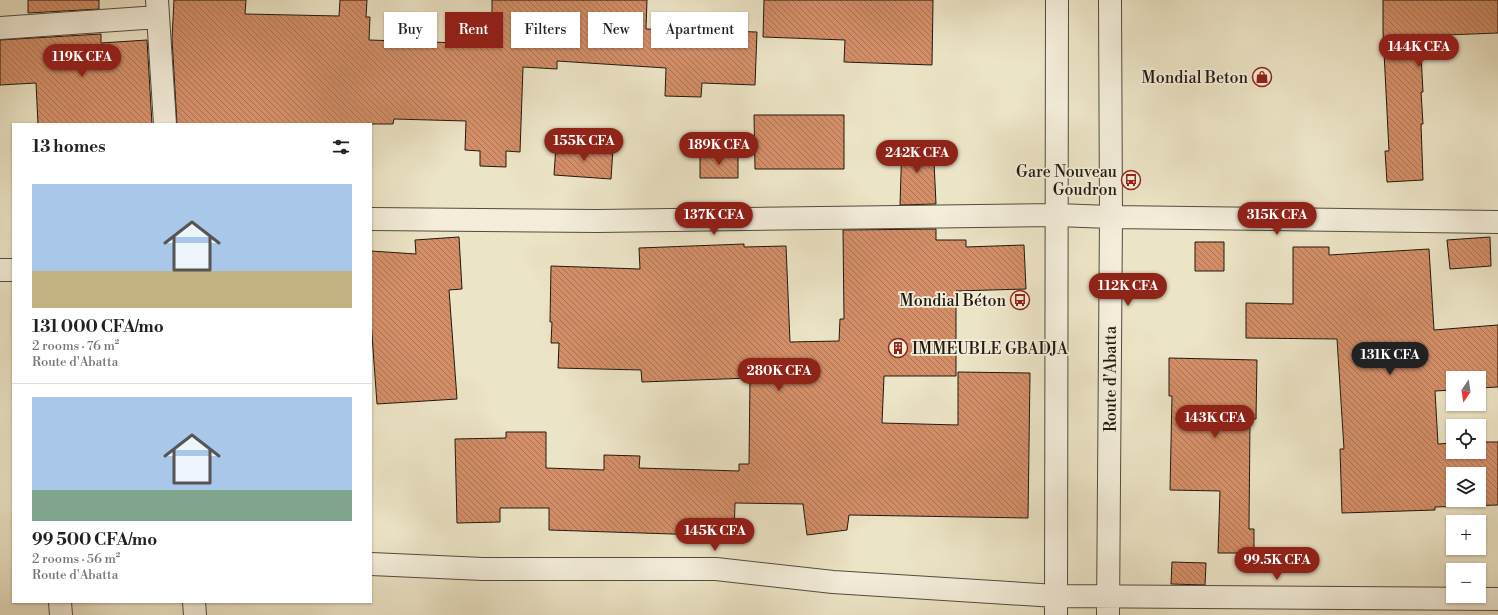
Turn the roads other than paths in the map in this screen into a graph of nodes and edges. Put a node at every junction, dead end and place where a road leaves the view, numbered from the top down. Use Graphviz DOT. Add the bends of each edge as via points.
graph roads {
  1 [pos="1058,0"];
  2 [pos="1110,0"];
  3 [pos="158,8"];
  4 [pos="0,28"];
  5 [pos="165,123"];
  6 [pos="1056,215"];
  7 [pos="1111,217"];
  8 [pos="372,219"];
  9 [pos="1498,222"];
  10 [pos="0,270"];
  11 [pos="12,270"];
  12 [pos="372,564"];
  13 [pos="1498,599"];
  14 [pos="60,603"];
  15 [pos="194,603"];
  16 [pos="1056,606"];
  17 [pos="1108,606"];
  18 [pos="60,615"];
  19 [pos="195,615"];
  1 -- 6 [label="street"];
  2 -- 7 [label="street, Route d'Abatta"];
  3 -- 4 [label="street"];
  3 -- 5 [label="street"];
  6 -- 7 [label="street"];
  6 -- 8 [label="street" via="598,221"];
  6 -- 16 [label="street"];
  7 -- 9 [label="street"];
  7 -- 17 [label="street, Route d'Abatta"];
  10 -- 11 [label="street"];
  12 -- 16 [label="street" via="483,569 716,569"];
  13 -- 17 [label="street"];
  14 -- 18 [label="street"];
  15 -- 19 [label="street"];
  16 -- 17 [label="street"];
}
